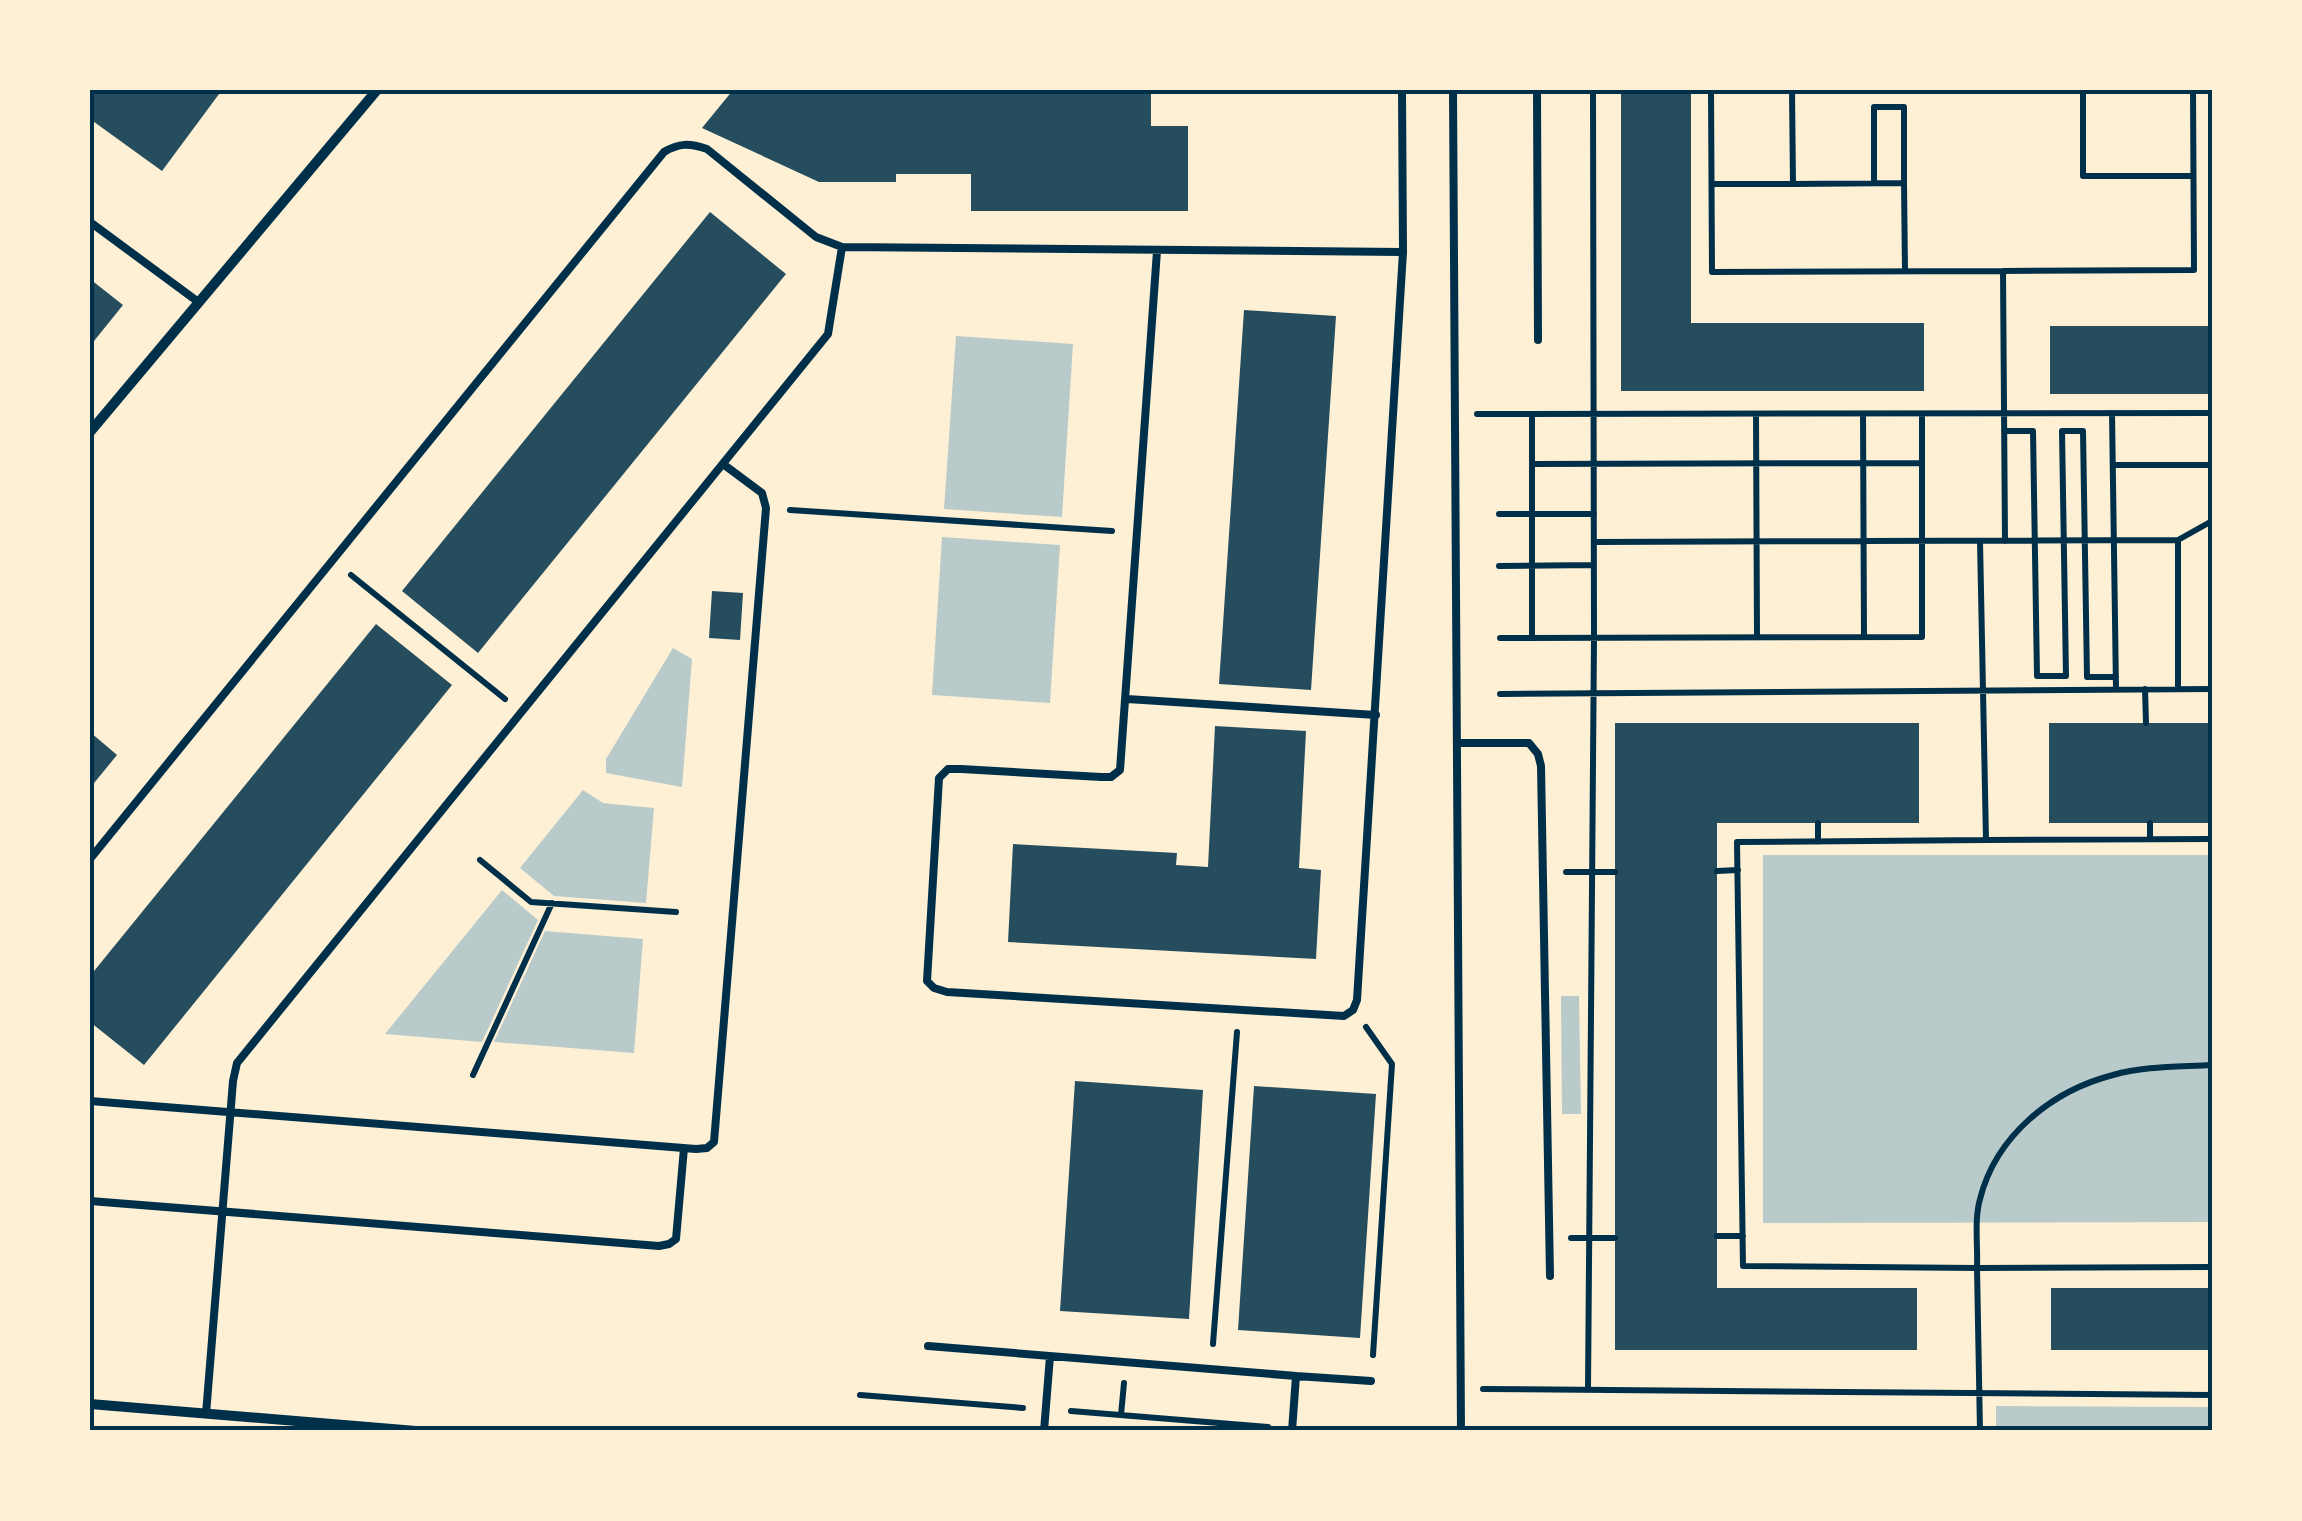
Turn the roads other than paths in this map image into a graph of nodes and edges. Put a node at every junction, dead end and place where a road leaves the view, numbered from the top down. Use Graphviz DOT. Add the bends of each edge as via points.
graph roads {
  1 [pos="378,90"];
  2 [pos="1402,90"];
  3 [pos="1453,90"];
  4 [pos="1537,90"];
  5 [pos="90,222"];
  6 [pos="842,247"];
  7 [pos="1156,250"];
  8 [pos="1403,252"];
  9 [pos="197,301"];
  10 [pos="1538,340"];
  11 [pos="90,432"];
  12 [pos="722,464"];
  13 [pos="1127,699"];
  14 [pos="1376,714"];
  15 [pos="1457,744"];
  16 [pos="90,859"];
  17 [pos="90,1101"];
  18 [pos="230,1112"];
  19 [pos="684,1148"];
  20 [pos="90,1201"];
  21 [pos="222,1211"];
  22 [pos="1550,1276"];
  23 [pos="928,1346"];
  24 [pos="1050,1356"];
  25 [pos="1296,1376"];
  26 [pos="1371,1382"];
  27 [pos="90,1404"];
  28 [pos="206,1414"];
  29 [pos="1292,1430"];
  30 [pos="416,1431"];
  31 [pos="1044,1431"];
  32 [pos="1462,1431"];
  1 -- 9 [label="street"];
  2 -- 8 [label="lane"];
  3 -- 15 [label="lane"];
  4 -- 10 [label="lane"];
  5 -- 9 [label="lane"];
  6 -- 7 [label="lane"];
  6 -- 12 [label="lane" via="828,334"];
  6 -- 16 [label="lane" via="816,237 706,149 690,144 664,152"];
  7 -- 8 [label="lane"];
  7 -- 13 [label="lane"];
  8 -- 14 [label="lane"];
  9 -- 11 [label="street"];
  12 -- 18 [label="lane" via="237,1063"];
  12 -- 19 [label="lane" via="762,493 766,508 717,1133 707,1148"];
  13 -- 14 [label="lane"];
  13 -- 14 [label="lane" via="1123,761 1111,777 962,769 939,778 928,981 934,988 1332,1017 1353,1010"];
  15 -- 22 [label="lane" via="1529,744 1538,754"];
  15 -- 32 [label="lane"];
  17 -- 18 [label="lane"];
  18 -- 19 [label="lane"];
  18 -- 21 [label="lane"];
  19 -- 21 [label="lane" via="676,1238 659,1246"];
  20 -- 21 [label="lane"];
  21 -- 28 [label="lane"];
  23 -- 24 [label="lane"];
  24 -- 25 [label="lane"];
  24 -- 31 [label="lane"];
  25 -- 26 [label="lane"];
  25 -- 29 [label="lane"];
  27 -- 28 [label="street"];
  28 -- 30 [label="street"];
}
